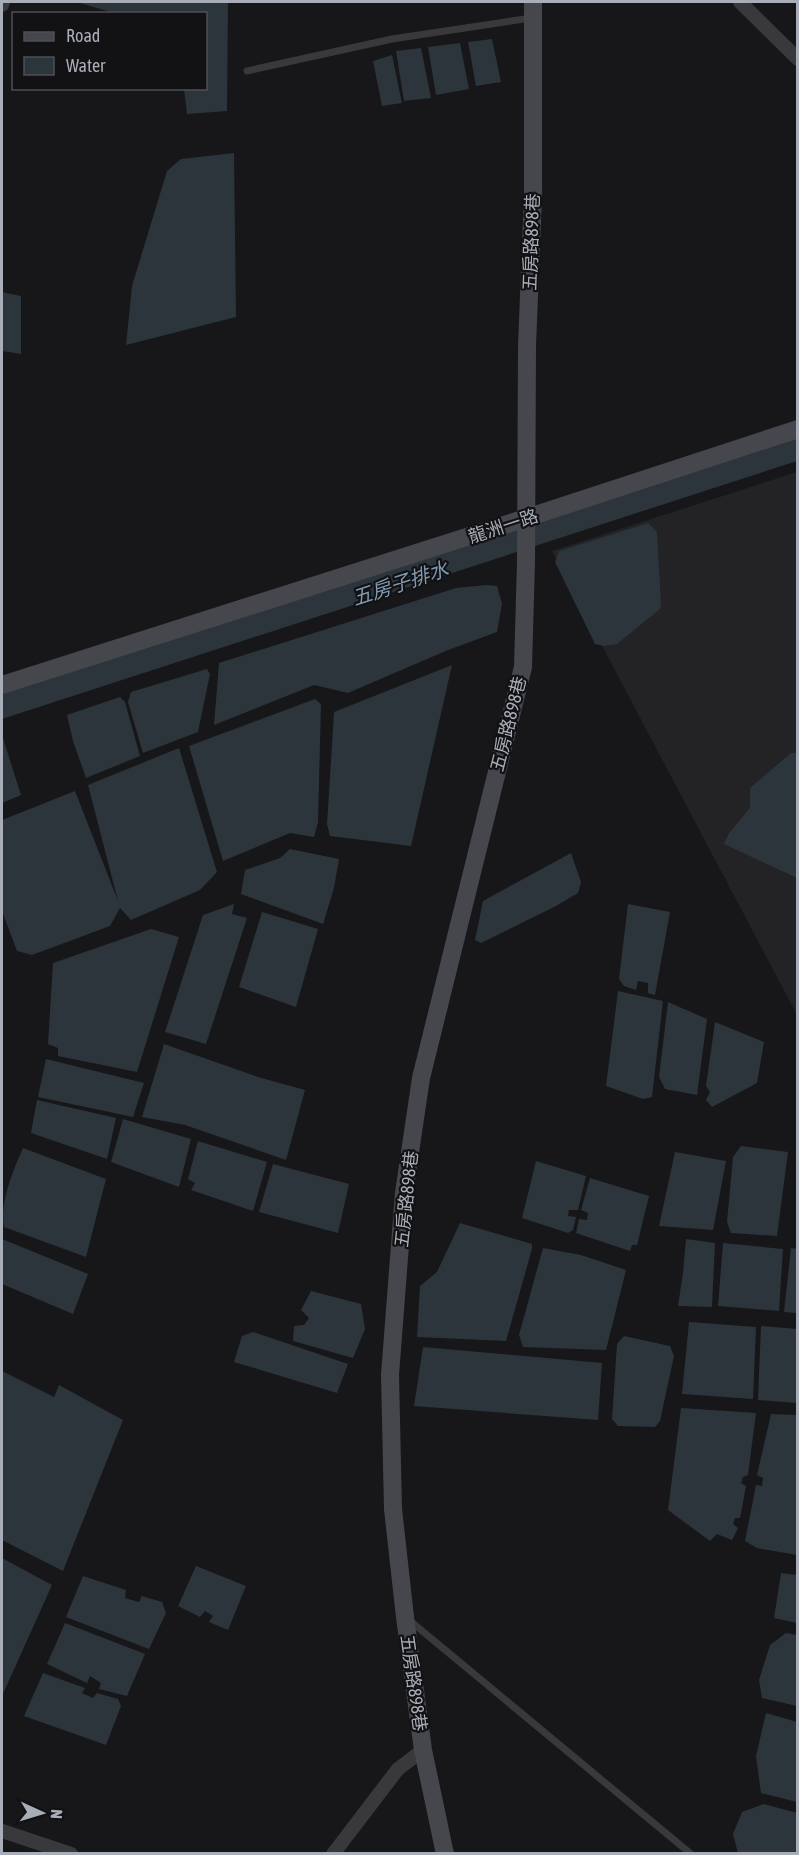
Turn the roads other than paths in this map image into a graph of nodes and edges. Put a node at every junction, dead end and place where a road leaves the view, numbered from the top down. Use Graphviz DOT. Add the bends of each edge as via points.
graph roads {
  1 [pos="740,2"];
  2 [pos="533,9"];
  3 [pos="798,58"];
  4 [pos="247,70"];
  5 [pos="798,429"];
  6 [pos="526,518"];
  7 [pos="2,685"];
  8 [pos="405,1617"];
  9 [pos="423,1749"];
  10 [pos="2,1831"];
  11 [pos="71,1854"];
  12 [pos="333,1854"];
  13 [pos="446,1854"];
  14 [pos="691,1854"];
  1 -- 3 [label="street"];
  2 -- 4 [label="lane"];
  2 -- 6 [label="street, 五房路898巷"];
  5 -- 6 [label="street, 龍洲一路"];
  6 -- 7 [label="street, 龍洲一路"];
  6 -- 8 [label="street, 五房路898巷" via="523,668 421,1078 405,1193 390,1375 393,1509"];
  8 -- 9 [label="street, 五房路898巷"];
  8 -- 14 [label="lane"];
  9 -- 12 [label="street" via="398,1769"];
  9 -- 13 [label="street, 五房路898巷"];
  10 -- 11 [label="street"];
}
